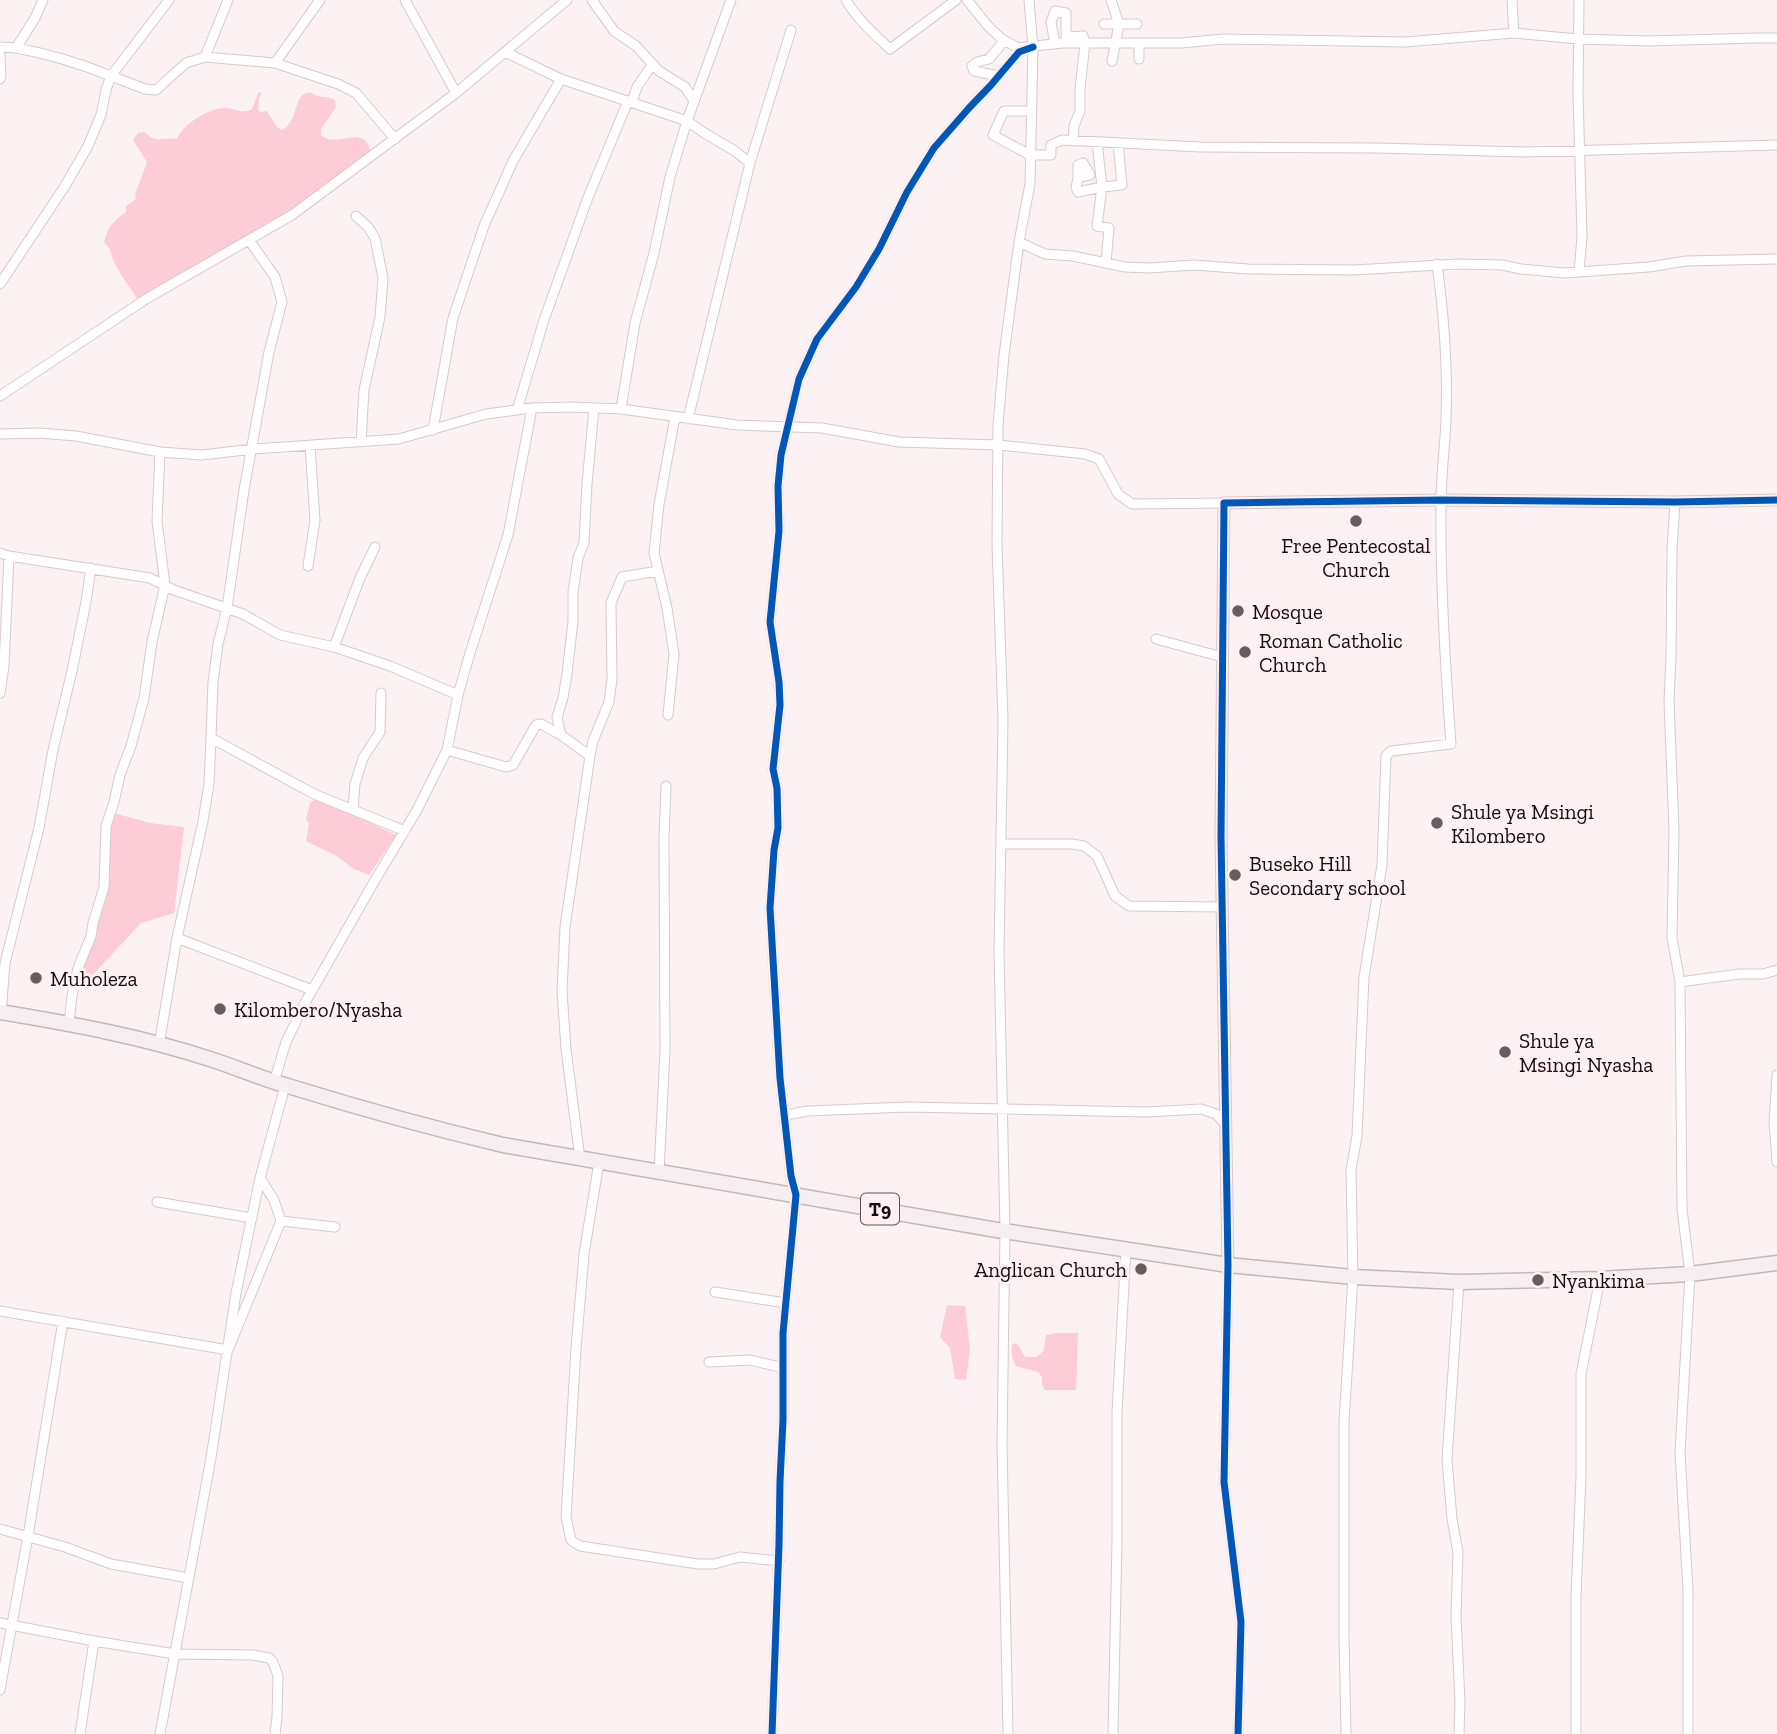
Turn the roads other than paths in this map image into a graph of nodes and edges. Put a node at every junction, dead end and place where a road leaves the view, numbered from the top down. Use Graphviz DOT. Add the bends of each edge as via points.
graph roads {
  1 [pos="43,0"];
  2 [pos="169,0"];
  3 [pos="228,0"];
  4 [pos="320,0"];
  5 [pos="405,0"];
  6 [pos="567,0"];
  7 [pos="592,0"];
  8 [pos="731,0"];
  9 [pos="846,0"];
  10 [pos="956,0"];
  11 [pos="967,0"];
  12 [pos="1029,0"];
  13 [pos="1111,0"];
  14 [pos="1512,0"];
  15 [pos="1578,0"];
  16 [pos="1104,24"];
  17 [pos="1119,24"];
  18 [pos="1137,24"];
  19 [pos="791,30"];
  20 [pos="1514,33"];
  21 [pos="1578,38"];
  22 [pos="1777,38"];
  23 [pos="1004,41"];
  24 [pos="1085,43"];
  25 [pos="1114,43"];
  26 [pos="1139,43"];
  27 [pos="1055,44"];
  28 [pos="0,47"];
  29 [pos="1033,47"];
  30 [pos="16,48"];
  31 [pos="505,52"];
  32 [pos="0,55"];
  33 [pos="205,57"];
  34 [pos="1139,59"];
  35 [pos="1112,61"];
  36 [pos="275,63"];
  37 [pos="652,65"];
  38 [pos="111,76"];
  39 [pos="999,76"];
  40 [pos="0,79"];
  41 [pos="561,79"];
  42 [pos="456,93"];
  43 [pos="694,101"];
  44 [pos="630,102"];
  45 [pos="1031,111"];
  46 [pos="687,121"];
  47 [pos="395,139"];
  48 [pos="1073,141"];
  49 [pos="1097,142"];
  50 [pos="1118,143"];
  51 [pos="1777,145"];
  52 [pos="1579,150"];
  53 [pos="1030,155"];
  54 [pos="750,163"];
  55 [pos="1078,178"];
  56 [pos="1102,187"];
  57 [pos="356,216"];
  58 [pos="249,240"];
  59 [pos="1019,242"];
  60 [pos="1777,258"];
  61 [pos="1105,263"];
  62 [pos="1437,264"];
  63 [pos="1579,272"];
  64 [pos="0,284"];
  65 [pos="0,396"];
  66 [pos="532,408"];
  67 [pos="594,408"];
  68 [pos="621,409"];
  69 [pos="517,410"];
  70 [pos="675,417"];
  71 [pos="688,419"];
  72 [pos="787,426"];
  73 [pos="433,430"];
  74 [pos="0,435"];
  75 [pos="361,442"];
  76 [pos="999,445"];
  77 [pos="310,446"];
  78 [pos="253,449"];
  79 [pos="160,452"];
  80 [pos="1777,499"];
  81 [pos="1441,500"];
  82 [pos="1675,502"];
  83 [pos="1224,503"];
  84 [pos="375,547"];
  85 [pos="5,554"];
  86 [pos="308,566"];
  87 [pos="91,568"];
  88 [pos="658,571"];
  89 [pos="165,585"];
  90 [pos="227,608"];
  91 [pos="1156,639"];
  92 [pos="334,647"];
  93 [pos="1222,657"];
  94 [pos="0,693"];
  95 [pos="381,693"];
  96 [pos="458,695"];
  97 [pos="668,715"];
  98 [pos="561,735"];
  99 [pos="211,738"];
  100 [pos="447,750"];
  101 [pos="590,756"];
  102 [pos="666,786"];
  103 [pos="353,810"];
  104 [pos="405,831"];
  105 [pos="1001,844"];
  106 [pos="1223,907"];
  107 [pos="177,938"];
  108 [pos="1777,971"];
  109 [pos="1680,982"];
  110 [pos="312,990"];
  111 [pos="0,1012"];
  112 [pos="69,1023"];
  113 [pos="159,1045"];
  114 [pos="1777,1075"];
  115 [pos="280,1084"];
  116 [pos="1003,1109"];
  117 [pos="785,1115"];
  118 [pos="1226,1125"];
  119 [pos="580,1159"];
  120 [pos="599,1162"];
  121 [pos="1777,1162"];
  122 [pos="659,1172"];
  123 [pos="260,1178"];
  124 [pos="796,1195"];
  125 [pos="157,1202"];
  126 [pos="252,1218"];
  127 [pos="281,1221"];
  128 [pos="335,1227"];
  129 [pos="1005,1231"];
  130 [pos="1126,1249"];
  131 [pos="1777,1263"];
  132 [pos="1228,1265"];
  133 [pos="1690,1274"];
  134 [pos="1353,1277"];
  135 [pos="1600,1279"];
  136 [pos="1459,1282"];
  137 [pos="715,1292"];
  138 [pos="786,1303"];
  139 [pos="0,1311"];
  140 [pos="63,1321"];
  141 [pos="228,1350"];
  142 [pos="709,1362"];
  143 [pos="784,1368"];
  144 [pos="0,1529"];
  145 [pos="29,1536"];
  146 [pos="779,1561"];
  147 [pos="189,1578"];
  148 [pos="0,1623"];
  149 [pos="12,1626"];
  150 [pos="94,1641"];
  151 [pos="175,1654"];
  152 [pos="0,1690"];
  153 [pos="80,1734"];
  154 [pos="160,1734"];
  155 [pos="275,1734"];
  156 [pos="772,1734"];
  157 [pos="1008,1734"];
  158 [pos="1113,1734"];
  159 [pos="1238,1734"];
  160 [pos="1346,1734"];
  161 [pos="1459,1734"];
  162 [pos="1576,1734"];
  163 [pos="1688,1734"];
  1 -- 30 [label="street"];
  2 -- 38 [label="street"];
  3 -- 33 [label="street"];
  4 -- 36 [label="street"];
  5 -- 42 [label="street"];
  6 -- 31 [label="street"];
  7 -- 37 [label="street" via="614,31"];
  8 -- 43 [label="street"];
  9 -- 10 [label="street" via="890,50"];
  11 -- 23 [label="street"];
  12 -- 29 [label="street"];
  13 -- 17 [label="street"];
  14 -- 20 [label="street"];
  15 -- 21 [label="street"];
  16 -- 17 [label="street"];
  17 -- 18 [label="street"];
  17 -- 25 [label="street"];
  19 -- 54 [label="street"];
  20 -- 21 [label="street"];
  20 -- 26 [label="street" via="1405,42 1223,39"];
  21 -- 22 [label="street"];
  21 -- 52 [label="street"];
  23 -- 29 [label="street" via="1018,48"];
  23 -- 39 [label="street" via="989,59 972,66 974,71"];
  24 -- 25 [label="street"];
  24 -- 27 [label="street"];
  24 -- 27 [label="street" via="1083,36 1066,37 1066,13 1055,11 1051,22"];
  24 -- 48 [label="street"];
  25 -- 26 [label="street"];
  25 -- 35 [label="street"];
  26 -- 34 [label="street"];
  27 -- 29 [label="street"];
  28 -- 30 [label="street"];
  29 -- 39 [label="street" via="1019,52"];
  29 -- 45 [label="street"];
  30 -- 38 [label="street" via="46,53"];
  31 -- 41 [label="street"];
  31 -- 42 [label="street"];
  32 -- 40 [label="street"];
  33 -- 36 [label="street"];
  33 -- 38 [label="street" via="186,63 156,90"];
  36 -- 47 [label="street" via="356,93"];
  37 -- 43 [label="street" via="685,87"];
  37 -- 44 [label="street"];
  38 -- 64 [label="street" via="88,146"];
  39 -- 72 [label="street" via="934,148 856,287 817,339 799,379"];
  41 -- 44 [label="street"];
  41 -- 73 [label="street" via="513,162 484,226 453,318"];
  42 -- 47 [label="street"];
  43 -- 46 [label="street"];
  44 -- 46 [label="street"];
  44 -- 69 [label="street" via="587,200"];
  45 -- 53 [label="street"];
  45 -- 53 [label="street" via="1004,111 993,135"];
  46 -- 54 [label="street"];
  46 -- 68 [label="street" via="635,323"];
  47 -- 58 [label="street" via="292,215"];
  48 -- 49 [label="street"];
  48 -- 53 [label="street" via="1051,145 1051,155"];
  49 -- 50 [label="street"];
  49 -- 56 [label="street"];
  50 -- 52 [label="street"];
  50 -- 56 [label="street" via="1122,185"];
  51 -- 52 [label="street"];
  52 -- 63 [label="street"];
  53 -- 59 [label="street" via="1030,184"];
  54 -- 71 [label="street"];
  55 -- 56 [label="street" via="1078,192"];
  56 -- 61 [label="street" via="1097,226 1109,228"];
  57 -- 75 [label="street" via="375,238 383,278 380,317 364,390"];
  58 -- 65 [label="street" via="146,299"];
  58 -- 78 [label="street" via="275,276 282,302"];
  59 -- 61 [label="street" via="1045,254"];
  59 -- 76 [label="street" via="1003,355"];
  60 -- 63 [label="street"];
  61 -- 62 [label="street" via="1149,268 1194,265 1318,270"];
  62 -- 63 [label="street"];
  62 -- 81 [label="street" via="1445,323"];
  66 -- 67 [label="street"];
  66 -- 69 [label="street"];
  66 -- 96 [label="street" via="508,535"];
  67 -- 68 [label="street"];
  67 -- 98 [label="street" via="584,543 578,558 567,674 557,717"];
  68 -- 70 [label="street"];
  69 -- 73 [label="street"];
  70 -- 71 [label="street"];
  70 -- 88 [label="street" via="659,504 654,553"];
  71 -- 72 [label="street"];
  72 -- 76 [label="street" via="899,442"];
  72 -- 117 [label="street" via="780,455 779,531 770,622 780,705 773,769 778,828 770,908"];
  73 -- 75 [label="street"];
  74 -- 79 [label="street" via="76,436"];
  75 -- 77 [label="street"];
  76 -- 83 [label="street" via="1099,459 1118,494 1132,504"];
  76 -- 105 [label="street"];
  77 -- 78 [label="street"];
  77 -- 86 [label="street" via="315,520"];
  78 -- 79 [label="street" via="202,455"];
  78 -- 90 [label="street"];
  79 -- 89 [label="street" via="157,521"];
  80 -- 82 [label="street"];
  81 -- 82 [label="street"];
  81 -- 83 [label="street"];
  81 -- 134 [label="street" via="1451,744 1391,751 1386,756 1382,865 1364,976 1357,1136 1351,1170"];
  82 -- 109 [label="street" via="1669,701 1672,938"];
  83 -- 93 [label="street"];
  84 -- 92 [label="street"];
  85 -- 87 [label="street"];
  85 -- 94 [label="street"];
  87 -- 89 [label="street"];
  87 -- 111 [label="street" via="39,828 5,963"];
  88 -- 97 [label="street" via="674,654"];
  88 -- 101 [label="street" via="622,577 611,603 609,702"];
  89 -- 90 [label="street"];
  89 -- 112 [label="street" via="144,698 106,826 104,887 78,968"];
  90 -- 92 [label="street" via="280,635"];
  90 -- 99 [label="street" via="213,682"];
  91 -- 93 [label="street"];
  92 -- 96 [label="street"];
  93 -- 106 [label="street"];
  95 -- 103 [label="street" via="380,732 363,758"];
  96 -- 100 [label="street"];
  98 -- 100 [label="street" via="536,725 513,765 506,768"];
  98 -- 101 [label="street"];
  99 -- 103 [label="street"];
  99 -- 107 [label="street" via="203,821"];
  100 -- 104 [label="street"];
  101 -- 119 [label="street" via="565,928 562,990"];
  102 -- 122 [label="street" via="665,1050"];
  103 -- 104 [label="street"];
  104 -- 110 [label="street"];
  105 -- 106 [label="street" via="1084,846 1097,856 1115,896 1129,906"];
  105 -- 116 [label="street"];
  106 -- 118 [label="street"];
  107 -- 110 [label="street"];
  107 -- 113 [label="street"];
  108 -- 109 [label="street"];
  109 -- 133 [label="street" via="1682,1209"];
  110 -- 115 [label="street" via="286,1042"];
  111 -- 112 [label="highway, T9"];
  112 -- 113 [label="highway, T9"];
  113 -- 115 [label="highway, T9"];
  114 -- 121 [label="street"];
  115 -- 119 [label="highway, T9" via="426,1127"];
  115 -- 123 [label="street"];
  116 -- 117 [label="street" via="907,1107"];
  116 -- 118 [label="street" via="1201,1109 1216,1114"];
  116 -- 129 [label="street"];
  117 -- 124 [label="street"];
  118 -- 132 [label="street"];
  119 -- 120 [label="highway, T9"];
  120 -- 122 [label="highway, T9"];
  120 -- 146 [label="street" via="584,1254 576,1349 566,1517 571,1540 580,1546 698,1564 740,1557"];
  122 -- 124 [label="highway, T9"];
  123 -- 126 [label="street"];
  123 -- 127 [label="street"];
  124 -- 129 [label="highway, T9"];
  124 -- 138 [label="street"];
  125 -- 126 [label="street"];
  126 -- 141 [label="street"];
  127 -- 128 [label="street"];
  127 -- 141 [label="street"];
  129 -- 130 [label="highway, T9"];
  129 -- 157 [label="street" via="1002,1444"];
  130 -- 132 [label="highway, T9"];
  130 -- 158 [label="street" via="1117,1412"];
  131 -- 133 [label="highway, T9"];
  132 -- 134 [label="highway, T9"];
  132 -- 159 [label="street" via="1224,1482 1241,1622"];
  133 -- 135 [label="highway, T9"];
  133 -- 163 [label="street" via="1680,1453 1688,1590"];
  134 -- 136 [label="highway, T9"];
  134 -- 160 [label="street" via="1345,1423"];
  135 -- 136 [label="highway, T9"];
  135 -- 162 [label="street" via="1581,1374"];
  136 -- 161 [label="street" via="1447,1460 1458,1552"];
  137 -- 138 [label="street"];
  138 -- 143 [label="street"];
  139 -- 140 [label="street"];
  140 -- 141 [label="street"];
  140 -- 145 [label="street"];
  141 -- 147 [label="street"];
  142 -- 143 [label="street" via="750,1360"];
  143 -- 146 [label="street"];
  144 -- 145 [label="street"];
  145 -- 147 [label="street" via="111,1564"];
  145 -- 149 [label="street"];
  146 -- 156 [label="street"];
  147 -- 151 [label="street"];
  148 -- 149 [label="street"];
  149 -- 150 [label="street"];
  149 -- 152 [label="street"];
  150 -- 151 [label="street"];
  150 -- 153 [label="street"];
  151 -- 154 [label="street"];
  151 -- 155 [label="street" via="269,1657 278,1676"];
}
